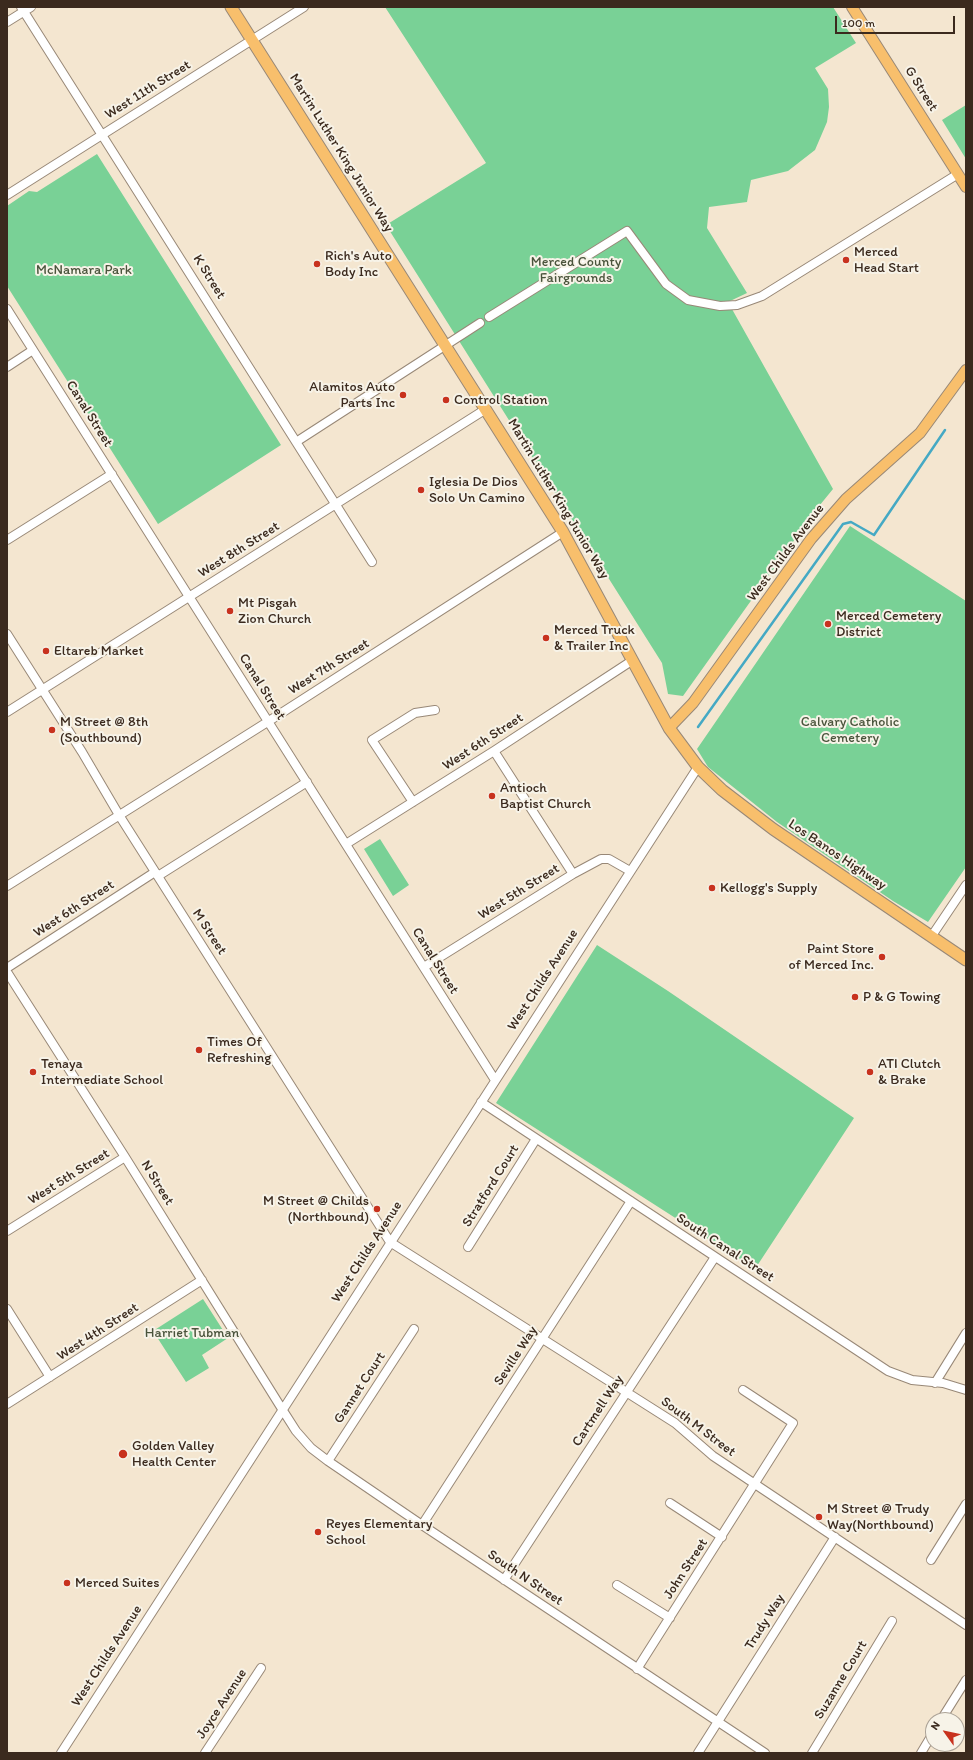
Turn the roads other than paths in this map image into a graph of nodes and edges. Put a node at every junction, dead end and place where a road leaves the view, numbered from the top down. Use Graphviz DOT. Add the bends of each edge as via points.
graph roads {
  1 [pos="231,7"];
  2 [pos="304,7"];
  3 [pos="852,7"];
  4 [pos="26,8"];
  5 [pos="7,22"];
  6 [pos="251,40"];
  7 [pos="102,134"];
  8 [pos="958,174"];
  9 [pos="966,187"];
  10 [pos="7,195"];
  11 [pos="7,309"];
  12 [pos="489,317"];
  13 [pos="480,323"];
  14 [pos="444,344"];
  15 [pos="33,350"];
  16 [pos="7,367"];
  17 [pos="966,370"];
  18 [pos="486,409"];
  19 [pos="296,442"];
  20 [pos="112,474"];
  21 [pos="336,505"];
  22 [pos="563,532"];
  23 [pos="7,540"];
  24 [pos="372,562"];
  25 [pos="189,597"];
  26 [pos="7,634"];
  27 [pos="633,660"];
  28 [pos="42,690"];
  29 [pos="435,710"];
  30 [pos="7,712"];
  31 [pos="269,721"];
  32 [pos="669,728"];
  33 [pos="494,751"];
  34 [pos="698,768"];
  35 [pos="307,782"];
  36 [pos="413,802"];
  37 [pos="119,815"];
  38 [pos="346,844"];
  39 [pos="630,871"];
  40 [pos="156,874"];
  41 [pos="573,874"];
  42 [pos="966,884"];
  43 [pos="7,886"];
  44 [pos="931,937"];
  45 [pos="966,960"];
  46 [pos="424,967"];
  47 [pos="7,968"];
  48 [pos="7,972"];
  49 [pos="495,1080"];
  50 [pos="480,1102"];
  51 [pos="536,1139"];
  52 [pos="125,1157"];
  53 [pos="631,1201"];
  54 [pos="7,1232"];
  55 [pos="390,1242"];
  56 [pos="468,1247"];
  57 [pos="715,1257"];
  58 [pos="202,1280"];
  59 [pos="7,1309"];
  60 [pos="414,1330"];
  61 [pos="966,1333"];
  62 [pos="543,1339"];
  63 [pos="50,1377"];
  64 [pos="935,1383"];
  65 [pos="743,1390"];
  66 [pos="966,1390"];
  67 [pos="626,1392"];
  68 [pos="7,1404"];
  69 [pos="282,1409"];
  70 [pos="328,1461"];
  71 [pos="756,1484"];
  72 [pos="670,1503"];
  73 [pos="966,1504"];
  74 [pos="422,1525"];
  75 [pos="722,1537"];
  76 [pos="835,1537"];
  77 [pos="931,1560"];
  78 [pos="504,1580"];
  79 [pos="617,1585"];
  80 [pos="670,1618"];
  81 [pos="892,1621"];
  82 [pos="966,1626"];
  83 [pos="261,1668"];
  84 [pos="637,1668"];
  85 [pos="966,1680"];
  86 [pos="946,1712"];
  87 [pos="717,1722"];
  88 [pos="65,1752"];
  89 [pos="205,1753"];
  90 [pos="698,1753"];
  91 [pos="765,1753"];
  92 [pos="812,1753"];
  1 -- 6 [label="highway, Martin Luther King Junior Way"];
  2 -- 6 [label="street, West 11th Street"];
  3 -- 8 [label="main road, G Street"];
  4 -- 5 [label="street"];
  4 -- 7 [label="street, K Street"];
  6 -- 7 [label="street, West 11th Street"];
  6 -- 14 [label="highway, Martin Luther King Junior Way"];
  7 -- 10 [label="street, West 11th Street"];
  7 -- 19 [label="street, K Street"];
  8 -- 9 [label="main road, G Street"];
  8 -- 12 [label="street" via="762,296 737,305 720,306 688,300 666,284 627,231"];
  11 -- 15 [label="street, Canal Street"];
  13 -- 14 [label="street"];
  14 -- 18 [label="highway, Martin Luther King Junior Way"];
  14 -- 19 [label="street"];
  15 -- 16 [label="street"];
  15 -- 20 [label="street, Canal Street"];
  17 -- 32 [label="main road, West Childs Avenue" via="920,433 846,499 811,539 693,703"];
  18 -- 21 [label="street, West 8th Street"];
  18 -- 22 [label="highway, Martin Luther King Junior Way"];
  19 -- 21 [label="street, K Street"];
  20 -- 23 [label="street"];
  20 -- 25 [label="street, Canal Street"];
  21 -- 24 [label="street, K Street"];
  21 -- 25 [label="street, West 8th Street"];
  22 -- 27 [label="highway, Martin Luther King Junior Way"];
  22 -- 31 [label="street, West 7th Street"];
  25 -- 28 [label="street, West 8th Street"];
  25 -- 31 [label="street, Canal Street"];
  26 -- 28 [label="street, M Street"];
  27 -- 32 [label="highway, Martin Luther King Junior Way"];
  27 -- 33 [label="street, West 6th Street"];
  28 -- 30 [label="street, West 8th Street"];
  28 -- 37 [label="street, M Street"];
  29 -- 36 [label="street" via="415,713 372,740"];
  31 -- 35 [label="street, Canal Street"];
  31 -- 37 [label="street, West 7th Street"];
  32 -- 34 [label="highway, Martin Luther King Junior Way"];
  33 -- 36 [label="street, West 6th Street"];
  33 -- 41 [label="street"];
  34 -- 39 [label="street, West Childs Avenue"];
  34 -- 44 [label="highway, Los Banos Highway" via="773,829"];
  35 -- 38 [label="street, Canal Street"];
  35 -- 40 [label="street, West 6th Street"];
  36 -- 38 [label="street, West 6th Street"];
  37 -- 40 [label="street, M Street"];
  37 -- 43 [label="street, West 7th Street"];
  38 -- 46 [label="street, Canal Street"];
  39 -- 41 [label="street, West 5th Street" via="609,859 601,859"];
  39 -- 49 [label="street, West Childs Avenue"];
  40 -- 47 [label="street, West 6th Street"];
  40 -- 55 [label="street, M Street"];
  41 -- 46 [label="street, West 5th Street"];
  42 -- 44 [label="street"];
  44 -- 45 [label="highway, Los Banos Highway"];
  46 -- 49 [label="street, Canal Street"];
  48 -- 52 [label="street, N Street"];
  49 -- 50 [label="street, West Childs Avenue"];
  50 -- 51 [label="street, South Canal Street"];
  50 -- 55 [label="street, West Childs Avenue"];
  51 -- 53 [label="street, South Canal Street"];
  51 -- 56 [label="street, Stratford Court"];
  52 -- 54 [label="street, West 5th Street"];
  52 -- 58 [label="street, N Street"];
  53 -- 57 [label="street, South Canal Street"];
  53 -- 62 [label="street, Seville Way"];
  55 -- 62 [label="street, South M Street"];
  55 -- 69 [label="street, West Childs Avenue"];
  57 -- 64 [label="street, South Canal Street" via="888,1371 912,1380"];
  57 -- 67 [label="street, Cartmell Way"];
  58 -- 63 [label="street, West 4th Street"];
  58 -- 69 [label="street, N Street"];
  59 -- 63 [label="street"];
  60 -- 70 [label="street, Gannet Court"];
  61 -- 64 [label="street"];
  62 -- 67 [label="street, South M Street"];
  62 -- 74 [label="street, Seville Way"];
  63 -- 68 [label="street, West 4th Street"];
  64 -- 66 [label="street, South Canal Street"];
  65 -- 71 [label="street, John Street" via="793,1423"];
  67 -- 71 [label="street, South M Street" via="675,1423 713,1456"];
  67 -- 78 [label="street, Cartmell Way"];
  69 -- 70 [label="street, South N Street" via="303,1439"];
  69 -- 88 [label="street, West Childs Avenue"];
  70 -- 74 [label="street, South N Street"];
  71 -- 75 [label="street, John Street"];
  71 -- 76 [label="street, South M Street"];
  72 -- 75 [label="street"];
  73 -- 77 [label="street"];
  74 -- 78 [label="street, South N Street"];
  75 -- 80 [label="street, John Street"];
  76 -- 82 [label="street, South M Street"];
  76 -- 87 [label="street, Trudy Way"];
  78 -- 84 [label="street, South N Street"];
  79 -- 80 [label="street"];
  80 -- 84 [label="street, John Street"];
  81 -- 92 [label="street, Suzanne Court"];
  83 -- 89 [label="street, Joyce Avenue"];
  84 -- 87 [label="street, South N Street"];
  85 -- 86 [label="street"];
  87 -- 90 [label="street, Trudy Way"];
  87 -- 91 [label="street, South N Street"];
}
